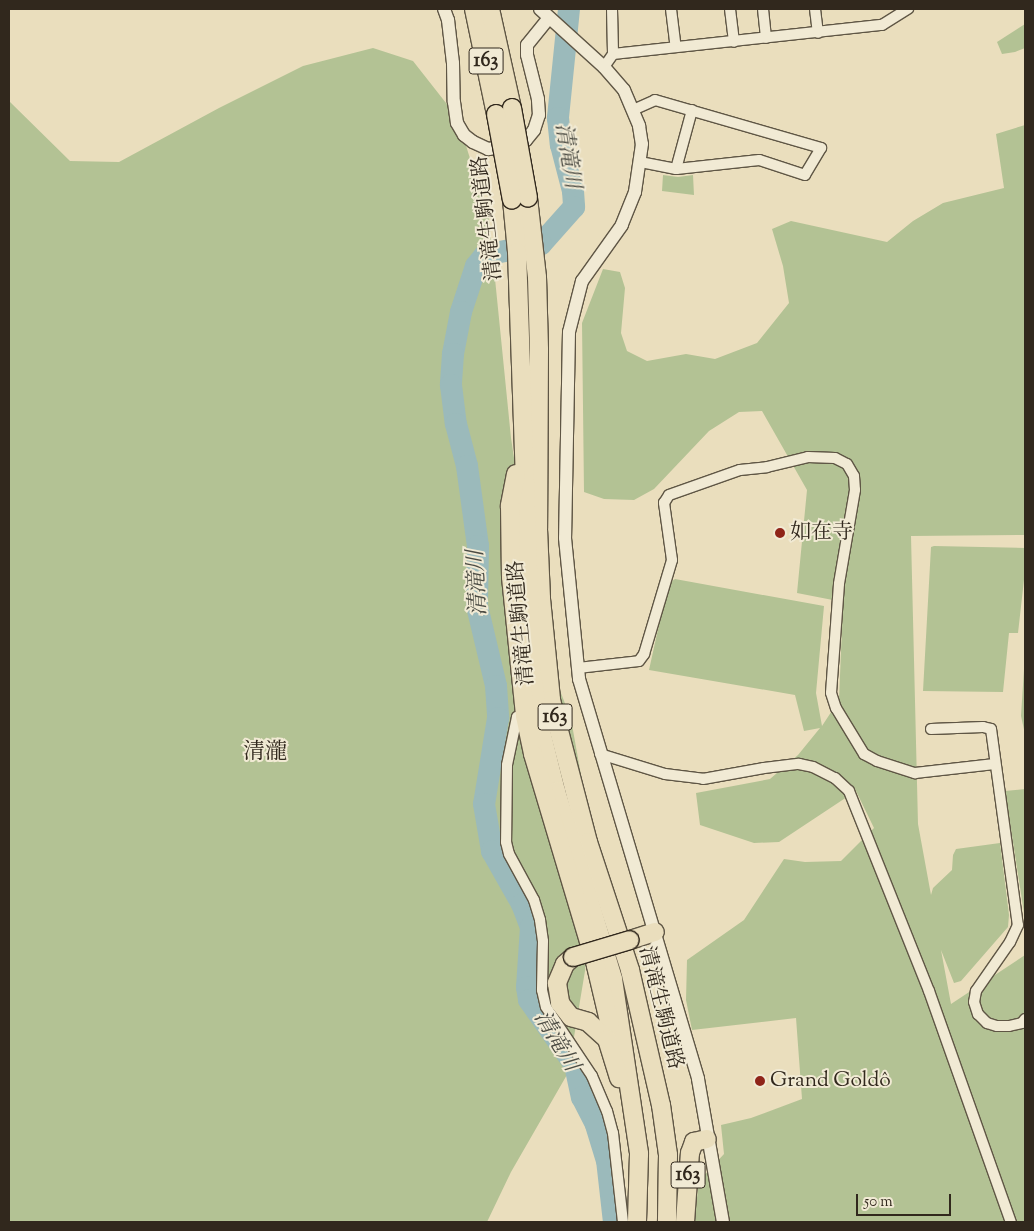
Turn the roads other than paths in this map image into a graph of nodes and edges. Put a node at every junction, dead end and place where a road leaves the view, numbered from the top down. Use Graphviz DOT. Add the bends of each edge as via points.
graph roads {
  1 [pos="444,9"];
  2 [pos="462,9"];
  3 [pos="474,9"];
  4 [pos="612,9"];
  5 [pos="671,9"];
  6 [pos="730,9"];
  7 [pos="763,9"];
  8 [pos="815,9"];
  9 [pos="908,9"];
  10 [pos="491,14"];
  11 [pos="548,17"];
  12 [pos="818,33"];
  13 [pos="766,38"];
  14 [pos="734,42"];
  15 [pos="676,47"];
  16 [pos="614,54"];
  17 [pos="604,67"];
  18 [pos="491,82"];
  19 [pos="633,110"];
  20 [pos="692,110"];
  21 [pos="504,111"];
  22 [pos="640,162"];
  23 [pos="676,169"];
  24 [pos="520,199"];
  25 [pos="522,438"];
  26 [pos="578,668"];
  27 [pos="525,716"];
  28 [pos="931,729"];
  29 [pos="600,754"];
  30 [pos="994,764"];
  31 [pos="655,932"];
  32 [pos="603,997"];
  33 [pos="1025,1019"];
  34 [pos="588,1022"];
  35 [pos="619,1078"];
  36 [pos="707,1138"];
  37 [pos="637,1216"];
  38 [pos="623,1222"];
  39 [pos="667,1222"];
  40 [pos="685,1222"];
  41 [pos="723,1222"];
  42 [pos="1011,1222"];
  1 -- 11 [label="street" via="452,54 457,123 464,135 488,148 512,146 526,140 534,130 539,115 538,99 527,45"];
  2 -- 18 [label="highway" via="472,41"];
  3 -- 18 [label="highway, 清滝生駒道路 / 163"];
  4 -- 16 [label="street"];
  5 -- 15 [label="street"];
  6 -- 14 [label="street"];
  7 -- 13 [label="street"];
  8 -- 12 [label="street"];
  9 -- 12 [label="street" via="882,25"];
  10 -- 21 [label="highway, 清滝生駒道路 / 163"];
  11 -- 17 [label="street"];
  12 -- 13 [label="street"];
  13 -- 14 [label="street"];
  14 -- 15 [label="street"];
  15 -- 16 [label="street"];
  16 -- 17 [label="street"];
  17 -- 19 [label="street" via="624,90"];
  18 -- 21 [label="highway, 清滝生駒道路 / 163"];
  19 -- 20 [label="street" via="655,100"];
  19 -- 22 [label="street" via="642,144"];
  20 -- 23 [label="street"];
  20 -- 23 [label="street" via="821,148 805,174 759,160"];
  21 -- 24 [label="highway, 清滝生駒道路 / 163, bridge"];
  22 -- 23 [label="street"];
  22 -- 26 [label="street" via="635,192 622,225 582,281 569,332 564,538"];
  24 -- 25 [label="highway, 清滝生駒道路 / 163" via="517,252"];
  24 -- 39 [label="highway, 清滝生駒道路 / 163" via="537,277 538,529 552,700 588,842 630,970 661,1105 668,1155"];
  25 -- 27 [label="highway" via="510,506 511,577"];
  25 -- 37 [label="highway, 清滝生駒道路 / 163" via="532,674 541,731 556,791 613,979 639,1154"];
  26 -- 29 [label="street"];
  26 -- 30 [label="street" via="639,661 644,654 672,560 664,503 668,495 740,470 808,458 835,458 846,464 854,476 855,490 839,584 831,693 836,708 864,754 876,761 915,772"];
  27 -- 32 [label="highway"];
  27 -- 38 [label="street" via="517,717 507,766 506,842 540,920 542,990 546,1007 592,1076 608,1111"];
  28 -- 30 [label="street" via="991,729"];
  29 -- 31 [label="street"];
  29 -- 42 [label="street" via="665,774 703,780 799,764 835,778 849,791 929,991"];
  30 -- 33 [label="street" via="1018,925 976,991 974,1002 978,1014 997,1026 1022,1023"];
  31 -- 34 [label="highway, bridge" via="573,957 560,973 557,993 564,1011 571,1017"];
  31 -- 36 [label="street" via="698,1079"];
  32 -- 34 [label="highway" via="600,1012"];
  32 -- 35 [label="highway"];
  34 -- 35 [label="highway" via="607,1039"];
  35 -- 37 [label="highway"];
  36 -- 40 [label="highway, 163" via="694,1142 690,1153"];
  36 -- 41 [label="street"];
}
